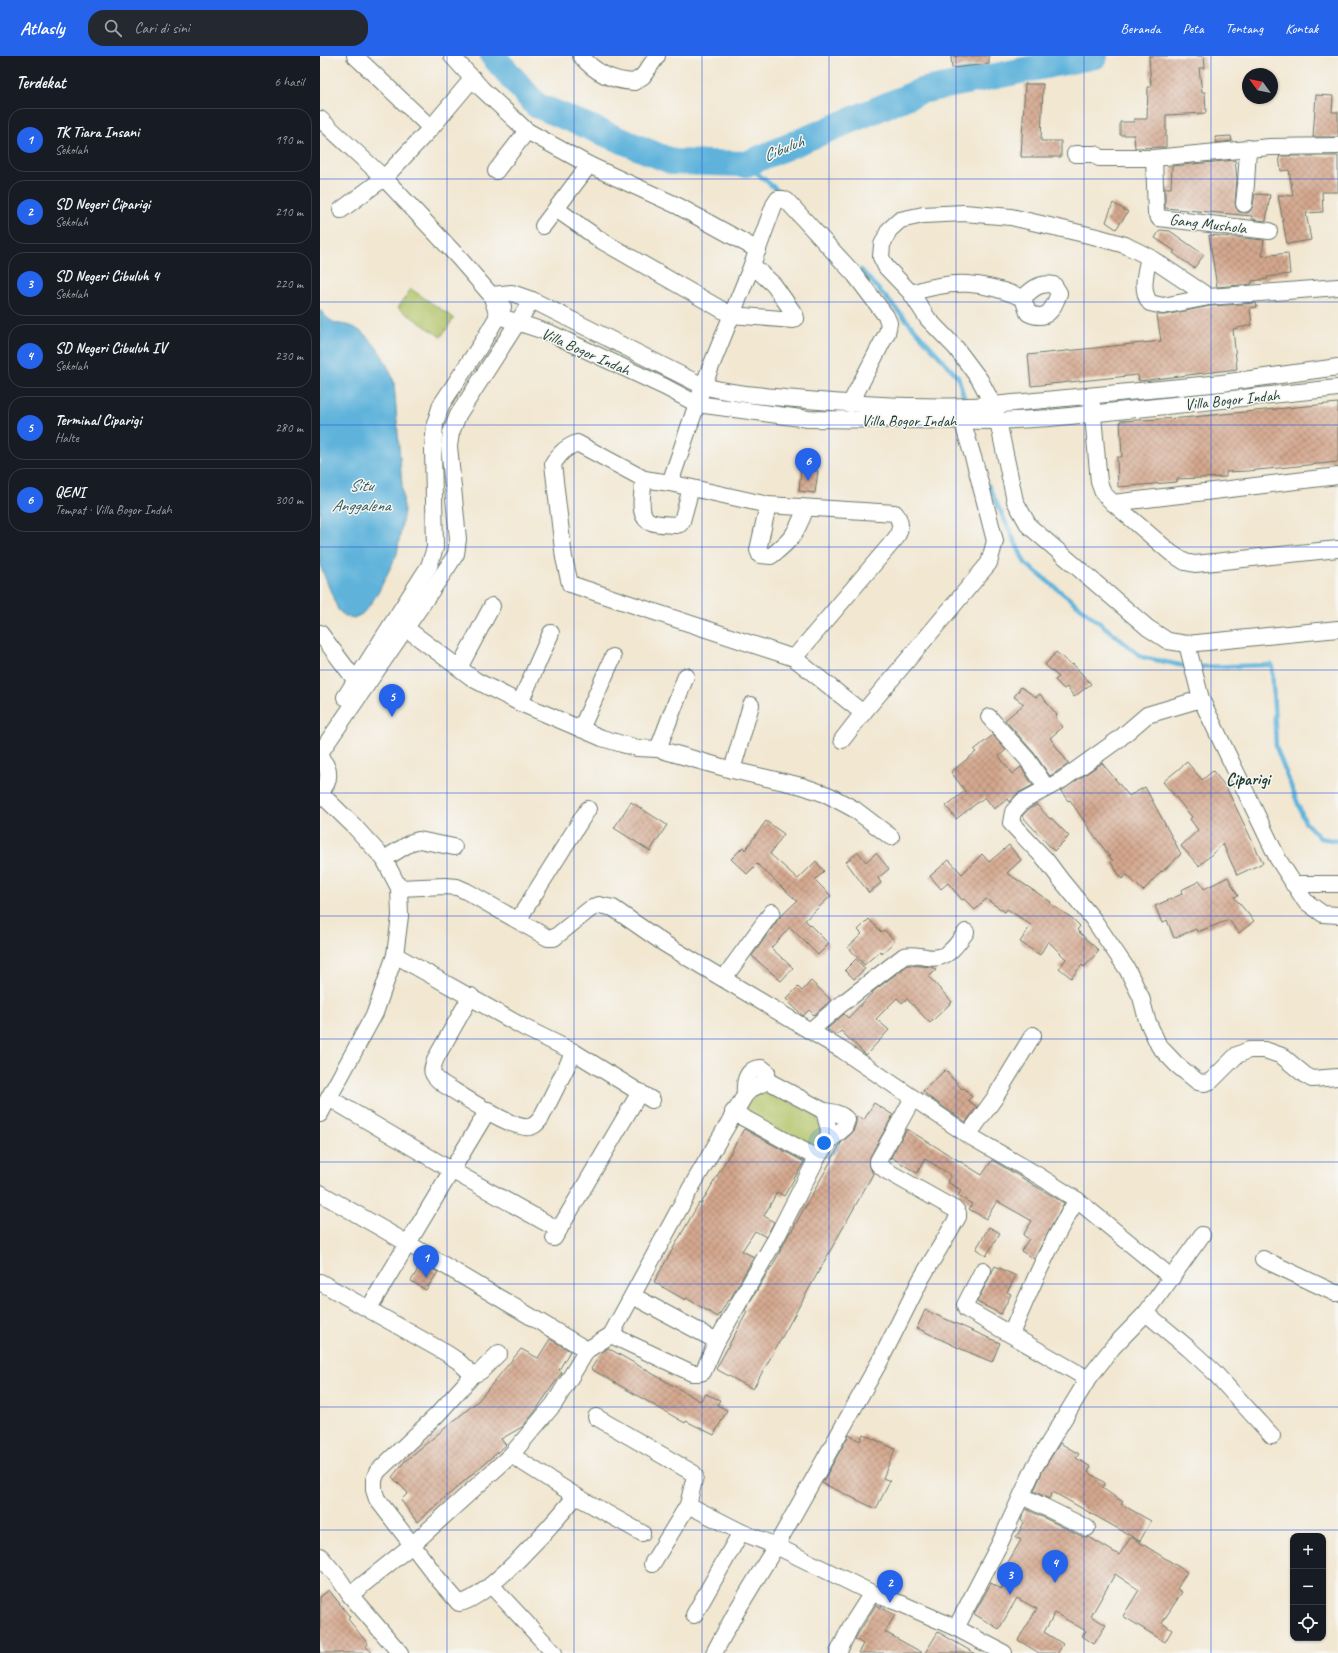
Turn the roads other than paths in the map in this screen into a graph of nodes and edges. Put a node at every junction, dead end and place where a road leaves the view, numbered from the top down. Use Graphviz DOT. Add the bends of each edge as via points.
graph roads {
  1 [pos="355,56"];
  2 [pos="452,56"];
  3 [pos="581,56"];
  4 [pos="657,56"];
  5 [pos="473,78"];
  6 [pos="320,119"];
  7 [pos="431,128"];
  8 [pos="527,131"];
  9 [pos="1338,146"];
  10 [pos="1248,148"];
  11 [pos="1075,154"];
  12 [pos="1154,158"];
  13 [pos="589,165"];
  14 [pos="496,171"];
  15 [pos="384,178"];
  16 [pos="1244,204"];
  17 [pos="556,209"];
  18 [pos="341,210"];
  19 [pos="543,226"];
  20 [pos="1269,231"];
  21 [pos="758,250"];
  22 [pos="1149,257"];
  23 [pos="752,266"];
  24 [pos="1338,287"];
  25 [pos="512,293"];
  26 [pos="911,293"];
  27 [pos="491,296"];
  28 [pos="1209,297"];
  29 [pos="1023,298"];
  30 [pos="532,300"];
  31 [pos="731,315"];
  32 [pos="498,316"];
  33 [pos="518,322"];
  34 [pos="1338,367"];
  35 [pos="703,386"];
  36 [pos="1338,388"];
  37 [pos="1091,396"];
  38 [pos="697,404"];
  39 [pos="850,404"];
  40 [pos="993,405"];
  41 [pos="1093,415"];
  42 [pos="968,416"];
  43 [pos="998,421"];
  44 [pos="1338,476"];
  45 [pos="644,479"];
  46 [pos="670,483"];
  47 [pos="691,488"];
  48 [pos="1112,503"];
  49 [pos="768,505"];
  50 [pos="806,508"];
  51 [pos="1338,549"];
  52 [pos="492,606"];
  53 [pos="401,624"];
  54 [pos="1338,629"];
  55 [pos="320,633"];
  56 [pos="551,633"];
  57 [pos="1189,650"];
  58 [pos="613,656"];
  59 [pos="794,658"];
  60 [pos="459,668"];
  61 [pos="686,676"];
  62 [pos="360,685"];
  63 [pos="1201,699"];
  64 [pos="520,703"];
  65 [pos="751,705"];
  66 [pos="862,714"];
  67 [pos="989,717"];
  68 [pos="581,729"];
  69 [pos="320,734"];
  70 [pos="842,740"];
  71 [pos="658,750"];
  72 [pos="320,752"];
  73 [pos="320,758"];
  74 [pos="732,770"];
  75 [pos="1046,787"];
  76 [pos="320,793"];
  77 [pos="588,810"];
  78 [pos="891,837"];
  79 [pos="454,847"];
  80 [pos="384,859"];
  81 [pos="1293,884"];
  82 [pos="1338,884"];
  83 [pos="399,888"];
  84 [pos="772,912"];
  85 [pos="1338,915"];
  86 [pos="518,920"];
  87 [pos="966,932"];
  88 [pos="396,955"];
  89 [pos="724,978"];
  90 [pos="471,996"];
  91 [pos="810,1031"];
  92 [pos="1033,1035"];
  93 [pos="574,1052"];
  94 [pos="1338,1077"];
  95 [pos="329,1098"];
  96 [pos="913,1098"];
  97 [pos="488,1110"];
  98 [pos="733,1112"];
  99 [pos="320,1114"];
  100 [pos="968,1135"];
  101 [pos="816,1158"];
  102 [pos="451,1170"];
  103 [pos="320,1193"];
  104 [pos="1077,1200"];
  105 [pos="1202,1235"];
  106 [pos="408,1243"];
  107 [pos="1263,1259"];
  108 [pos="983,1270"];
  109 [pos="1172,1278"];
  110 [pos="320,1282"];
  111 [pos="1338,1293"];
  112 [pos="633,1296"];
  113 [pos="369,1308"];
  114 [pos="1146,1313"];
  115 [pos="1011,1334"];
  116 [pos="611,1335"];
  117 [pos="717,1341"];
  118 [pos="587,1350"];
  119 [pos="499,1353"];
  120 [pos="473,1375"];
  121 [pos="1088,1379"];
  122 [pos="596,1417"];
  123 [pos="1272,1436"];
  124 [pos="511,1455"];
  125 [pos="576,1496"];
  126 [pos="1022,1496"];
  127 [pos="688,1505"];
  128 [pos="1087,1528"];
  129 [pos="741,1532"];
  130 [pos="642,1533"];
  131 [pos="412,1545"];
  132 [pos="776,1546"];
  133 [pos="320,1556"];
  134 [pos="652,1564"];
  135 [pos="491,1585"];
  136 [pos="872,1593"];
  137 [pos="350,1595"];
  138 [pos="694,1616"];
  139 [pos="956,1628"];
  140 [pos="400,1653"];
  141 [pos="554,1653"];
  142 [pos="714,1653"];
  143 [pos="838,1653"];
  144 [pos="1004,1653"];
  1 -- 7 [label="street"];
  2 -- 5 [label="street"];
  3 -- 4 [label="street" via="604,76 623,82 634,82 642,76"];
  5 -- 7 [label="street"];
  5 -- 8 [label="street"];
  6 -- 15 [label="street"];
  7 -- 15 [label="street"];
  8 -- 13 [label="street"];
  8 -- 14 [label="street"];
  9 -- 10 [label="street"];
  10 -- 12 [label="street"];
  10 -- 16 [label="street"];
  11 -- 12 [label="street" via="1095,154 1099,158"];
  12 -- 20 [label="street, Gang Mushola" via="1156,213 1159,218"];
  13 -- 17 [label="street"];
  13 -- 21 [label="street" via="678,206"];
  15 -- 18 [label="street"];
  15 -- 27 [label="street"];
  17 -- 19 [label="street"];
  17 -- 31 [label="street" via="602,241"];
  21 -- 23 [label="street"];
  21 -- 39 [label="street" via="774,204 778,199 787,201 855,274 886,316 889,324 887,333"];
  22 -- 26 [label="street" via="1125,245 1097,236 1011,217 964,213 923,215 900,220 889,230 882,245 881,257 886,267"];
  22 -- 28 [label="street"];
  22 -- 28 [label="street" via="1145,289 1146,298 1150,303 1163,306"];
  23 -- 31 [label="street"];
  23 -- 31 [label="street" via="774,285 796,318 793,320"];
  24 -- 28 [label="street"];
  25 -- 27 [label="street"];
  25 -- 30 [label="street, Villa Bogor Indah"];
  25 -- 32 [label="street"];
  26 -- 29 [label="street" via="934,286 962,283 1002,290"];
  26 -- 40 [label="street" via="928,319 956,348 980,380"];
  27 -- 32 [label="street"];
  30 -- 33 [label="street"];
  30 -- 35 [label="street, Villa Bogor Indah"];
  31 -- 35 [label="street"];
  32 -- 33 [label="street, Villa Bogor Indah"];
  32 -- 53 [label="street" via="441,405 435,424 435,548"];
  33 -- 38 [label="street, Villa Bogor Indah" via="550,333"];
  33 -- 53 [label="street" via="458,415 451,433 449,446 458,539 456,554"];
  34 -- 37 [label="street, Villa Bogor Indah" via="1222,383"];
  35 -- 38 [label="street"];
  35 -- 39 [label="street, Villa Bogor Indah" via="718,390"];
  36 -- 41 [label="street, Villa Bogor Indah"];
  37 -- 40 [label="street, Villa Bogor Indah"];
  37 -- 41 [label="street"];
  38 -- 42 [label="street, Villa Bogor Indah" via="808,419"];
  38 -- 46 [label="street"];
  39 -- 42 [label="street, Villa Bogor Indah" via="950,405"];
  40 -- 42 [label="street, Villa Bogor Indah"];
  40 -- 43 [label="street"];
  41 -- 43 [label="street, Villa Bogor Indah"];
  41 -- 48 [label="street" via="1099,482 1103,493"];
  42 -- 43 [label="street, Villa Bogor Indah"];
  42 -- 66 [label="street" via="976,466 995,541 992,555 986,568"];
  43 -- 57 [label="street" via="1016,501 1029,526 1148,628"];
  44 -- 48 [label="street"];
  45 -- 46 [label="street"];
  45 -- 47 [label="street" via="642,509 650,522 676,526 680,524"];
  45 -- 59 [label="street" via="577,443 566,447 558,455 553,464 564,558 570,584"];
  46 -- 47 [label="street"];
  47 -- 49 [label="street"];
  48 -- 51 [label="street" via="1185,562 1195,564"];
  49 -- 50 [label="street"];
  49 -- 50 [label="street" via="758,550 760,555 771,556 787,544"];
  50 -- 59 [label="street" via="895,513 901,522 901,530"];
  52 -- 60 [label="street"];
  53 -- 60 [label="street"];
  53 -- 62 [label="street"];
  54 -- 57 [label="street"];
  55 -- 62 [label="street"];
  56 -- 64 [label="street"];
  57 -- 63 [label="street"];
  58 -- 68 [label="street"];
  59 -- 66 [label="street"];
  60 -- 64 [label="street" via="475,680"];
  61 -- 71 [label="street"];
  62 -- 69 [label="street"];
  62 -- 72 [label="street"];
  63 -- 75 [label="street" via="1147,715 1119,739 1062,780"];
  63 -- 81 [label="street" via="1278,859"];
  64 -- 68 [label="street"];
  65 -- 74 [label="street"];
  66 -- 70 [label="street"];
  67 -- 75 [label="street" via="1027,759"];
  68 -- 71 [label="street" via="622,744"];
  71 -- 74 [label="street"];
  73 -- 76 [label="street" via="329,775 326,787"];
  74 -- 78 [label="street" via="802,786 828,795 854,808"];
  75 -- 94 [label="street" via="1023,800 1012,812 1011,823 1046,860 1093,919 1127,969 1141,997 1147,1020 1159,1046 1177,1065 1198,1082 1205,1083 1211,1081 1237,1055 1249,1050 1265,1050 1282,1056 1312,1079"];
  76 -- 80 [label="street"];
  77 -- 86 [label="street"];
  79 -- 80 [label="street" via="419,840"];
  80 -- 83 [label="street"];
  81 -- 82 [label="street"];
  81 -- 85 [label="street" via="1305,901 1323,914"];
  83 -- 86 [label="street" via="457,887"];
  83 -- 88 [label="street" via="400,916"];
  84 -- 89 [label="street"];
  86 -- 89 [label="street" via="548,938 554,938 582,914 599,904 606,905 665,944"];
  87 -- 91 [label="street" via="947,954 940,958 911,954 904,956"];
  88 -- 90 [label="street"];
  88 -- 95 [label="street" via="375,1013"];
  89 -- 91 [label="street"];
  90 -- 93 [label="street" via="525,1028"];
  90 -- 97 [label="street" via="437,1056 432,1072 443,1084"];
  91 -- 96 [label="street"];
  92 -- 100 [label="street" via="994,1099"];
  93 -- 97 [label="street" via="536,1124 529,1127 521,1126"];
  93 -- 102 [label="street" via="646,1096 556,1234"];
  95 -- 99 [label="street"];
  95 -- 102 [label="street"];
  96 -- 100 [label="street"];
  96 -- 132 [label="street" via="878,1164 956,1210 958,1217 921,1279 881,1359"];
  97 -- 102 [label="street"];
  98 -- 101 [label="street"];
  98 -- 101 [label="street" via="751,1089 765,1081 824,1111 829,1130 827,1143"];
  98 -- 112 [label="street"];
  100 -- 104 [label="street"];
  101 -- 117 [label="street" via="775,1240"];
  102 -- 106 [label="street"];
  103 -- 106 [label="street"];
  104 -- 109 [label="street"];
  104 -- 115 [label="street" via="1041,1265"];
  105 -- 109 [label="street"];
  106 -- 113 [label="street"];
  106 -- 118 [label="street"];
  107 -- 111 [label="street"];
  108 -- 115 [label="street" via="965,1305 966,1309"];
  109 -- 114 [label="street"];
  110 -- 113 [label="street"];
  112 -- 116 [label="street"];
  112 -- 117 [label="street"];
  113 -- 120 [label="street" via="446,1353"];
  114 -- 121 [label="street" via="1113,1347"];
  114 -- 123 [label="street" via="1213,1371"];
  115 -- 121 [label="street"];
  116 -- 117 [label="street" via="696,1373 703,1372 706,1368"];
  116 -- 118 [label="street"];
  118 -- 124 [label="street" via="554,1404"];
  119 -- 120 [label="street" via="481,1371"];
  120 -- 131 [label="street" via="436,1416 377,1472 374,1490 377,1499"];
  121 -- 126 [label="street" via="1035,1466"];
  122 -- 127 [label="street" via="693,1473 695,1476"];
  124 -- 125 [label="street"];
  124 -- 131 [label="street"];
  125 -- 130 [label="street"];
  125 -- 135 [label="street" via="553,1524"];
  126 -- 128 [label="street"];
  126 -- 139 [label="street"];
  127 -- 129 [label="street"];
  127 -- 134 [label="street"];
  129 -- 132 [label="street"];
  129 -- 138 [label="street"];
  131 -- 135 [label="street" via="459,1603 470,1600"];
  131 -- 137 [label="street"];
  132 -- 136 [label="street"];
  132 -- 142 [label="street"];
  133 -- 137 [label="street"];
  135 -- 141 [label="street"];
  136 -- 139 [label="street"];
  136 -- 143 [label="street"];
  137 -- 140 [label="street"];
  139 -- 144 [label="street"];
}
